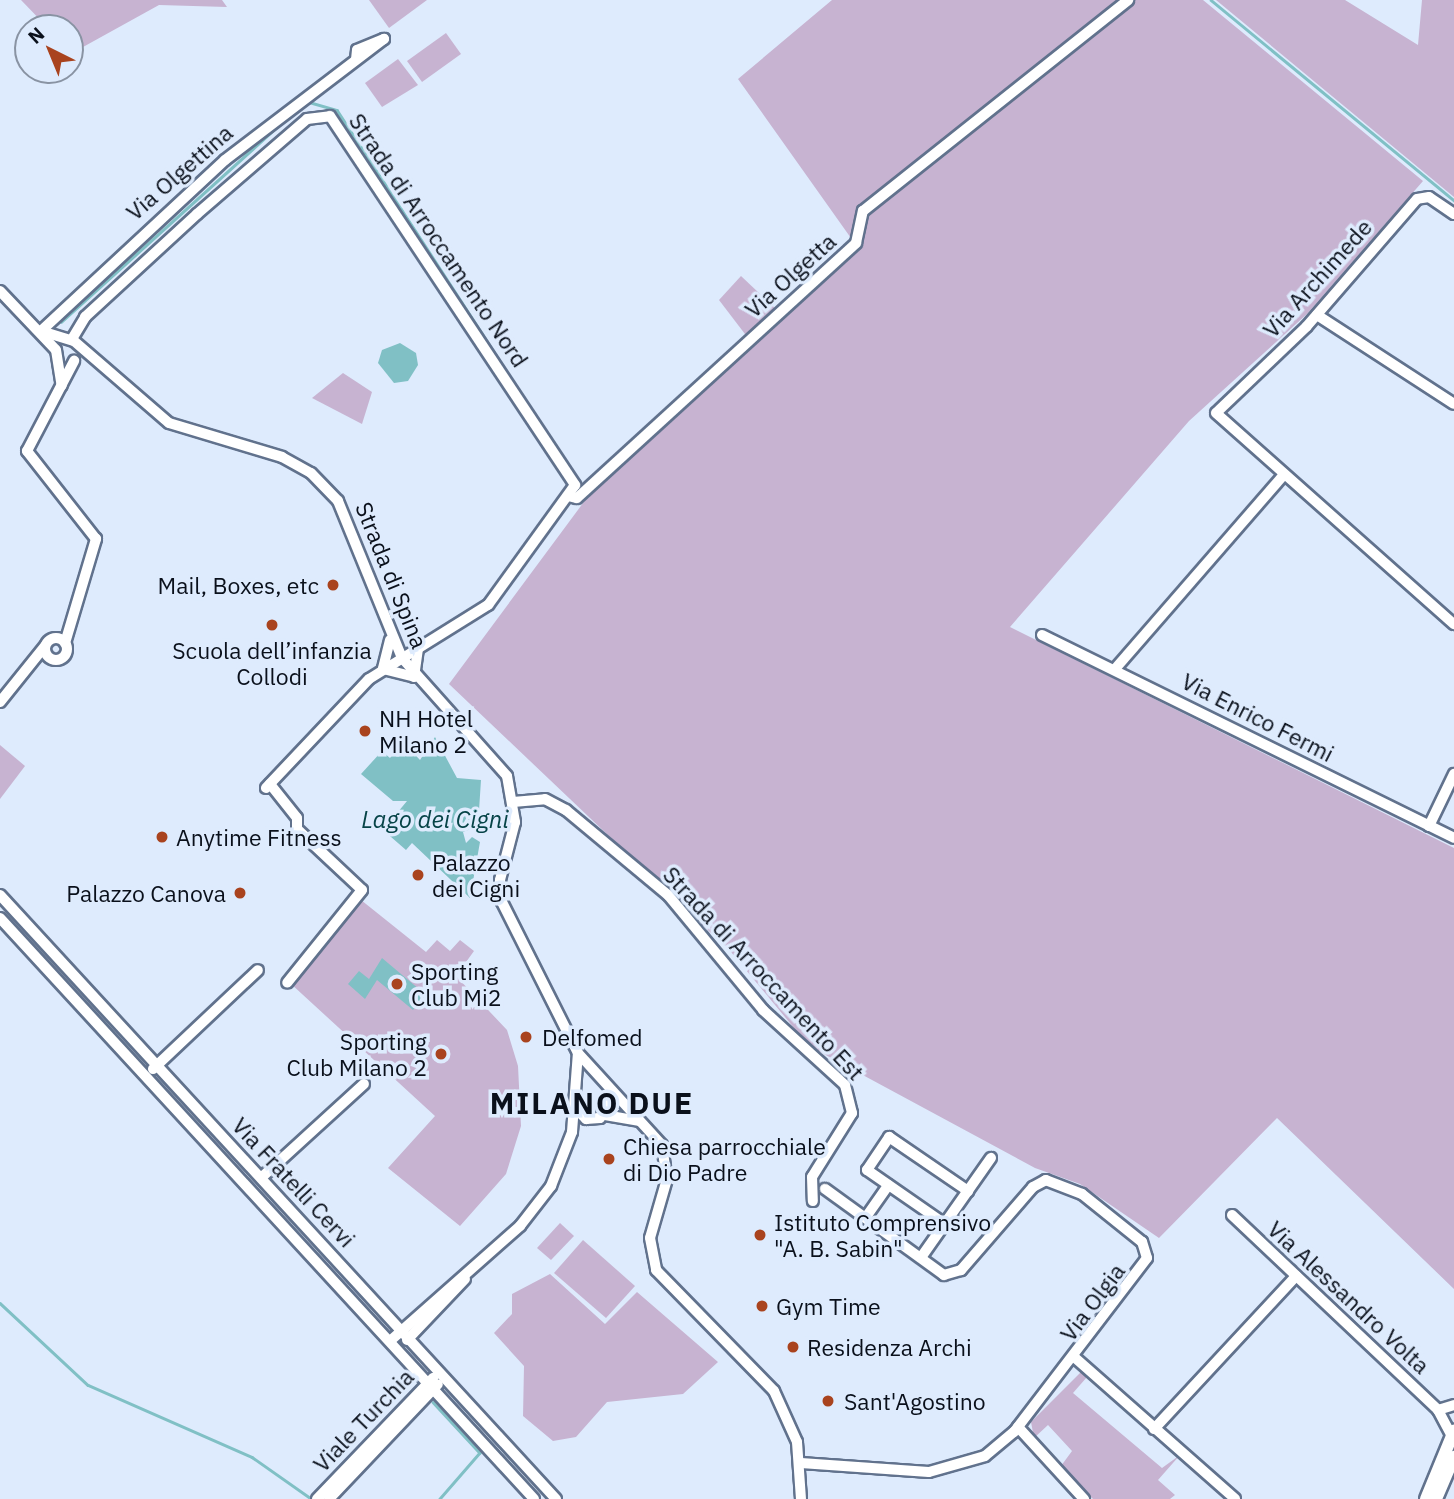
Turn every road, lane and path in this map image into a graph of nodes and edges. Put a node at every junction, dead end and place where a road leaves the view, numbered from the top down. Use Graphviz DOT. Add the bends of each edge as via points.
graph roads {
  1 [pos="1128,0"];
  2 [pos="356,59"];
  3 [pos="1454,214"];
  4 [pos="0,291"];
  5 [pos="1317,316"];
  6 [pos="41,331"];
  7 [pos="69,339"];
  8 [pos="57,354"];
  9 [pos="76,357"];
  10 [pos="60,396"];
  11 [pos="1454,404"];
  12 [pos="1283,476"];
  13 [pos="568,496"];
  14 [pos="1454,624"];
  15 [pos="1042,635"];
  16 [pos="390,637"];
  17 [pos="61,641"];
  18 [pos="418,649"];
  19 [pos="47,652"];
  20 [pos="402,658"];
  21 [pos="383,669"];
  22 [pos="1115,669"];
  23 [pos="414,677"];
  24 [pos="0,702"];
  25 [pos="1454,774"];
  26 [pos="513,802"];
  27 [pos="1429,826"];
  28 [pos="1454,838"];
  29 [pos="0,895"];
  30 [pos="0,918"];
  31 [pos="258,970"];
  32 [pos="287,983"];
  33 [pos="578,1053"];
  34 [pos="155,1063"];
  35 [pos="143,1073"];
  36 [pos="599,1083"];
  37 [pos="364,1084"];
  38 [pos="577,1090"];
  39 [pos="610,1095"];
  40 [pos="575,1108"];
  41 [pos="605,1115"];
  42 [pos="590,1120"];
  43 [pos="638,1121"];
  44 [pos="569,1144"];
  45 [pos="991,1158"];
  46 [pos="262,1177"];
  47 [pos="888,1185"];
  48 [pos="825,1189"];
  49 [pos="968,1191"];
  50 [pos="813,1202"];
  51 [pos="1232,1216"];
  52 [pos="866,1217"];
  53 [pos="945,1224"];
  54 [pos="922,1256"];
  55 [pos="1296,1276"];
  56 [pos="407,1334"];
  57 [pos="394,1345"];
  58 [pos="1073,1356"];
  59 [pos="442,1374"];
  60 [pos="430,1386"];
  61 [pos="1454,1405"];
  62 [pos="1438,1410"];
  63 [pos="1018,1427"];
  64 [pos="1154,1429"];
  65 [pos="1453,1434"];
  66 [pos="1454,1457"];
  67 [pos="801,1463"];
  68 [pos="317,1499"];
  69 [pos="329,1499"];
  70 [pos="534,1499"];
  71 [pos="556,1499"];
  72 [pos="801,1499"];
  73 [pos="1084,1499"];
  74 [pos="1235,1499"];
  75 [pos="1426,1499"];
  76 [pos="1436,1499"];
  1 -- 13 [label="street, Via Olgetta" via="863,211 856,243 577,498"];
  2 -- 6 [label="street, Via Olgettina" via="205,178"];
  3 -- 5 [label="street, Via Archimede" via="1422,197"];
  4 -- 6 [label="street"];
  5 -- 11 [label="street"];
  5 -- 12 [label="street, Via Archimede" via="1221,404 1219,418"];
  6 -- 7 [label="street"];
  6 -- 8 [label="street"];
  7 -- 8 [label="street"];
  7 -- 9 [label="street, Strada di Spina"];
  7 -- 13 [label="street, Strada di Arroccamento Nord" via="85,317 307,119 330,116 562,462 575,485"];
  8 -- 9 [label="street"];
  8 -- 10 [label="street"];
  9 -- 10 [label="street"];
  9 -- 16 [label="street, Strada di Spina" via="98,366 169,424 274,453 318,479 354,530"];
  10 -- 17 [label="street" via="27,453 96,539"];
  12 -- 14 [label="street"];
  12 -- 22 [label="street"];
  13 -- 18 [label="street" via="506,586 475,615"];
  15 -- 22 [label="street, Via Enrico Fermi"];
  16 -- 18 [label="street"];
  16 -- 20 [label="street, Strada di Spina"];
  16 -- 21 [label="street"];
  17 -- 19 [label="street"];
  17 -- 19 [label="street" via="62,659"];
  18 -- 20 [label="street"];
  18 -- 23 [label="street"];
  19 -- 24 [label="street" via="32,658"];
  20 -- 21 [label="street"];
  20 -- 23 [label="street, Strada di Spina"];
  21 -- 23 [label="street"];
  21 -- 32 [label="street" via="346,699 268,786 297,818 297,829 362,890"];
  22 -- 27 [label="street, Via Enrico Fermi"];
  23 -- 26 [label="street, Strada di Spina" via="495,755"];
  25 -- 27 [label="street"];
  26 -- 33 [label="street, Strada di Spina" via="502,902"];
  26 -- 50 [label="street, Strada di Arroccamento Est" via="545,799 566,810 668,895 764,1010 845,1085 852,1113 812,1177"];
  27 -- 28 [label="street, Via Enrico Fermi"];
  29 -- 34 [label="street, Via Fratelli Cervi"];
  30 -- 35 [label="street, Via Fratelli Cervi"];
  31 -- 34 [label="street"];
  33 -- 36 [label="street, Strada di Spina"];
  33 -- 38 [label="street"];
  34 -- 35 [label="street"];
  34 -- 46 [label="street, Via Fratelli Cervi"];
  35 -- 57 [label="street, Via Fratelli Cervi"];
  36 -- 38 [label="street"];
  36 -- 39 [label="street"];
  37 -- 46 [label="street"];
  38 -- 40 [label="street"];
  39 -- 41 [label="street"];
  39 -- 43 [label="street"];
  40 -- 42 [label="street"];
  40 -- 44 [label="street"];
  41 -- 42 [label="street"];
  41 -- 43 [label="street"];
  42 -- 44 [label="street"];
  43 -- 67 [label="street" via="658,1139 668,1167 650,1233 656,1270 670,1291 764,1376 789,1421"];
  44 -- 56 [label="street" via="531,1214 469,1272 457,1295"];
  45 -- 49 [label="street"];
  46 -- 56 [label="street, Via Fratelli Cervi"];
  47 -- 49 [label="street" via="867,1170 888,1137"];
  47 -- 52 [label="street"];
  47 -- 53 [label="street"];
  48 -- 52 [label="street, Via Olgia"];
  49 -- 53 [label="street"];
  51 -- 55 [label="street, Via Alessandro Volta"];
  52 -- 54 [label="street, Via Olgia"];
  53 -- 54 [label="street"];
  54 -- 58 [label="street, Via Olgia" via="941,1274 954,1275 1037,1184 1051,1181 1077,1190 1142,1242 1147,1258"];
  55 -- 62 [label="street, Via Alessandro Volta"];
  55 -- 64 [label="street"];
  56 -- 57 [label="street"];
  56 -- 59 [label="street, Via Fratelli Cervi"];
  57 -- 60 [label="street, Via Fratelli Cervi"];
  58 -- 63 [label="street"];
  58 -- 64 [label="street, Via Olgia"];
  59 -- 60 [label="street, Viale Turchia"];
  59 -- 71 [label="street, Via Fratelli Cervi"];
  60 -- 68 [label="street, Viale Turchia"];
  60 -- 69 [label="street, Viale Turchia"];
  60 -- 70 [label="street, Via Fratelli Cervi"];
  61 -- 62 [label="street"];
  62 -- 65 [label="street, Via Alessandro Volta"];
  63 -- 67 [label="street" via="985,1456 952,1469"];
  63 -- 73 [label="street"];
  64 -- 74 [label="street, Via Olgia"];
  65 -- 75 [label="main road"];
  66 -- 76 [label="main road"];
  67 -- 72 [label="street"];
}
